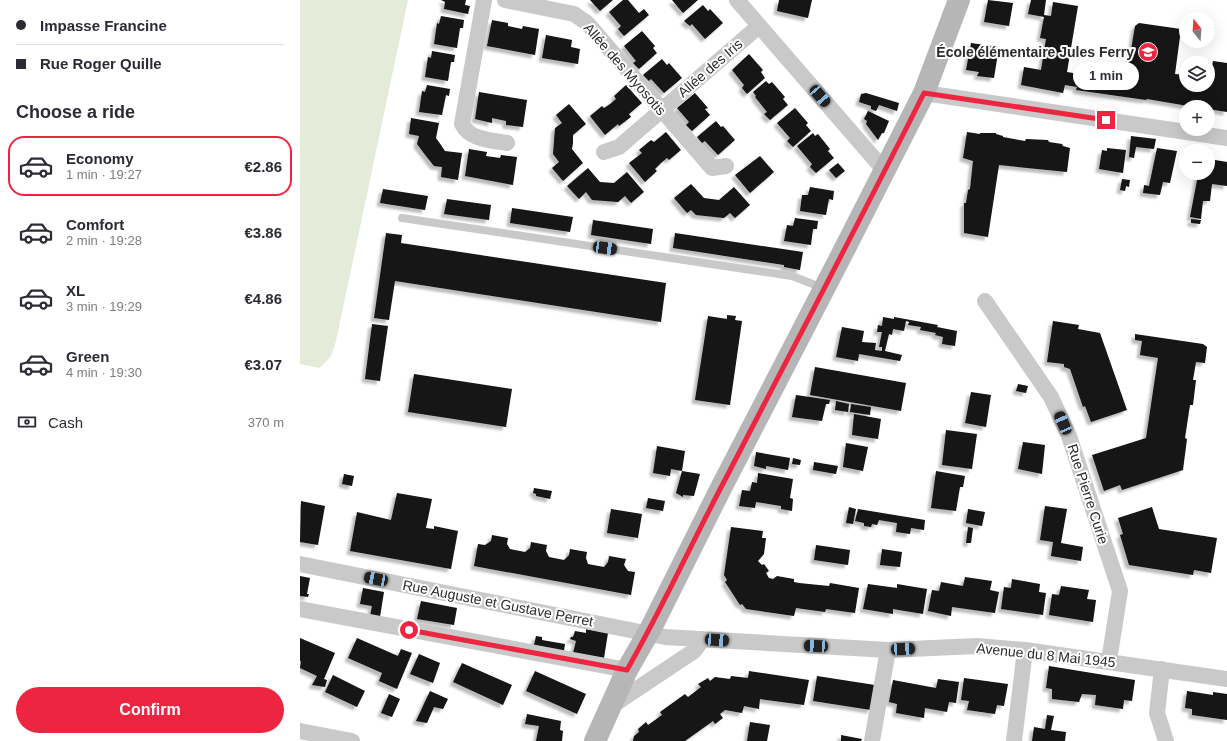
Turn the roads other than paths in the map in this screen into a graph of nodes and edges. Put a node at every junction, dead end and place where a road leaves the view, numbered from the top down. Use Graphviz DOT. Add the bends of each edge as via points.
graph roads {
  1 [pos="484,0"];
  2 [pos="505,0"];
  3 [pos="737,0"];
  4 [pos="959,0"];
  5 [pos="759,26"];
  6 [pos="924,93"];
  7 [pos="661,111"];
  8 [pos="1227,138"];
  9 [pos="507,143"];
  10 [pos="604,152"];
  11 [pos="726,166"];
  12 [pos="884,170"];
  13 [pos="402,218"];
  14 [pos="824,288"];
  15 [pos="985,301"];
  16 [pos="300,564"];
  17 [pos="300,610"];
  18 [pos="648,633"];
  19 [pos="703,639"];
  20 [pos="888,650"];
  21 [pos="1025,650"];
  22 [pos="1109,661"];
  23 [pos="1162,669"];
  24 [pos="627,670"];
  25 [pos="1227,679"];
  26 [pos="610,707"];
  27 [pos="300,731"];
  28 [pos="352,741"];
  29 [pos="595,741"];
  30 [pos="872,741"];
  31 [pos="1014,741"];
  32 [pos="1166,741"];
  1 -- 9 [label="street" via="462,124 466,132 473,136"];
  2 -- 7 [label="street, Allée des Myosotis" via="574,14 587,23"];
  3 -- 5 [label="street"];
  4 -- 6 [label="main road"];
  5 -- 7 [label="street, Allée des Iris"];
  5 -- 12 [label="street"];
  6 -- 8 [label="street"];
  6 -- 12 [label="main road"];
  7 -- 10 [label="street, Allée des Iris" via="619,147"];
  7 -- 11 [label="street, Allée des Myosotis" via="712,168"];
  12 -- 14 [label="main road"];
  13 -- 14 [label="lane" via="792,276"];
  14 -- 18 [label="main road"];
  15 -- 22 [label="street, Rue Pierre Curie" via="1051,397 1069,436 1120,591"];
  16 -- 18 [label="street, Rue Auguste et Gustave Perret"];
  17 -- 24 [label="street"];
  18 -- 19 [label="street, Avenue du 8 Mai 1945" via="665,637"];
  18 -- 24 [label="main road"];
  19 -- 20 [label="street, Avenue du 8 Mai 1945"];
  19 -- 26 [label="street" via="694,651"];
  20 -- 21 [label="street, Avenue du 8 Mai 1945" via="977,646"];
  20 -- 30 [label="street"];
  21 -- 22 [label="street, Avenue du 8 Mai 1945"];
  21 -- 31 [label="street"];
  22 -- 23 [label="street, Avenue du 8 Mai 1945"];
  23 -- 25 [label="street, Avenue du 8 Mai 1945"];
  23 -- 32 [label="street" via="1157,713"];
  24 -- 26 [label="main road"];
  26 -- 29 [label="main road"];
  27 -- 28 [label="street"];
}
